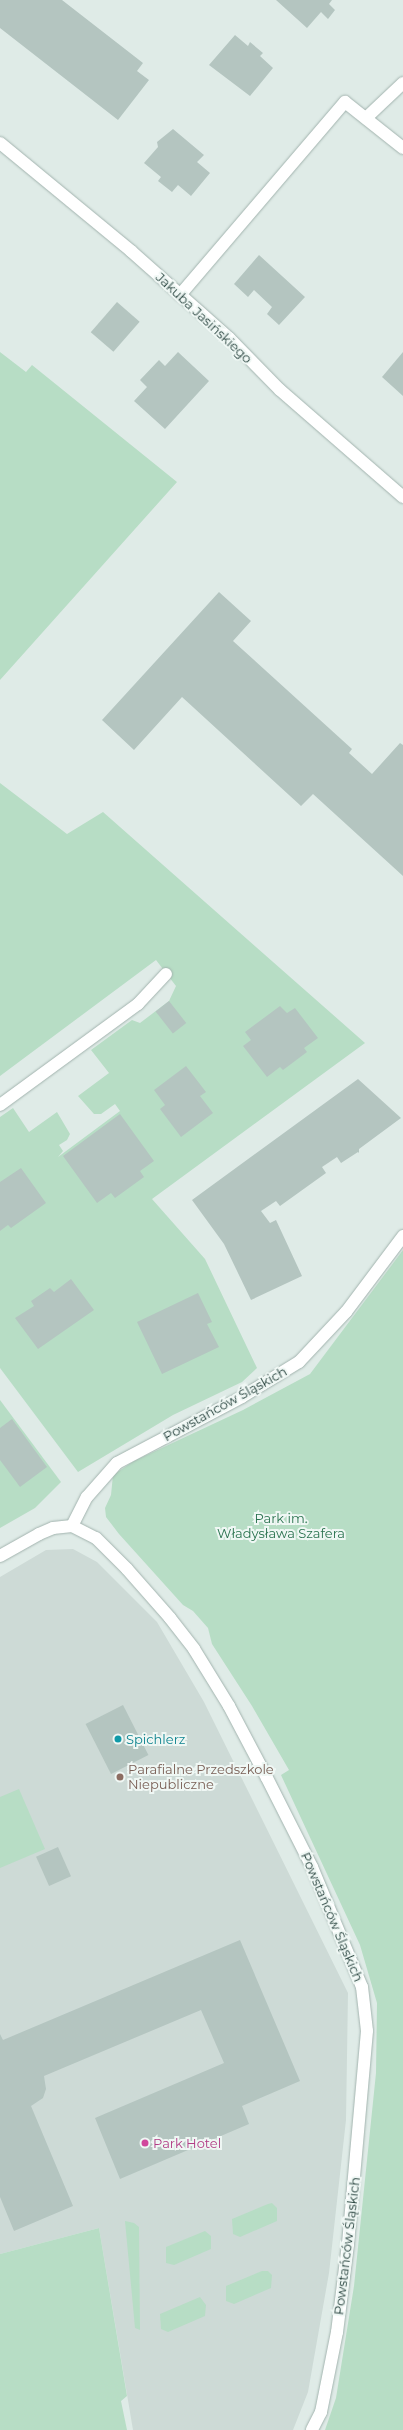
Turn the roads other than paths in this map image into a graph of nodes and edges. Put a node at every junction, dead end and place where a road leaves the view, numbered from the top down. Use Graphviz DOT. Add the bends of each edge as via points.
graph roads {
  1 [pos="403,82"];
  2 [pos="366,118"];
  3 [pos="0,143"];
  4 [pos="403,148"];
  5 [pos="180,295"];
  6 [pos="403,497"];
  7 [pos="166,974"];
  8 [pos="0,1105"];
  9 [pos="403,1236"];
  10 [pos="72,1526"];
  11 [pos="0,1556"];
  12 [pos="312,2430"];
  1 -- 2 [label="street"];
  2 -- 4 [label="street"];
  2 -- 5 [label="street" via="345,102"];
  3 -- 5 [label="street, Jakuba Jasińskiego" via="131,251"];
  5 -- 6 [label="street, Jakuba Jasińskiego" via="229,338 280,390"];
  7 -- 8 [label="street" via="138,1004"];
  9 -- 10 [label="street, Powstańców Śląskich" via="346,1312 299,1362 242,1397 117,1463 90,1493"];
  10 -- 11 [label="street" via="53,1528"];
  10 -- 12 [label="street, Powstańców Śląskich" via="96,1538 127,1569 194,1649 229,1706 312,1867 362,1988 367,2031 348,2244 337,2332 321,2412"];
}
